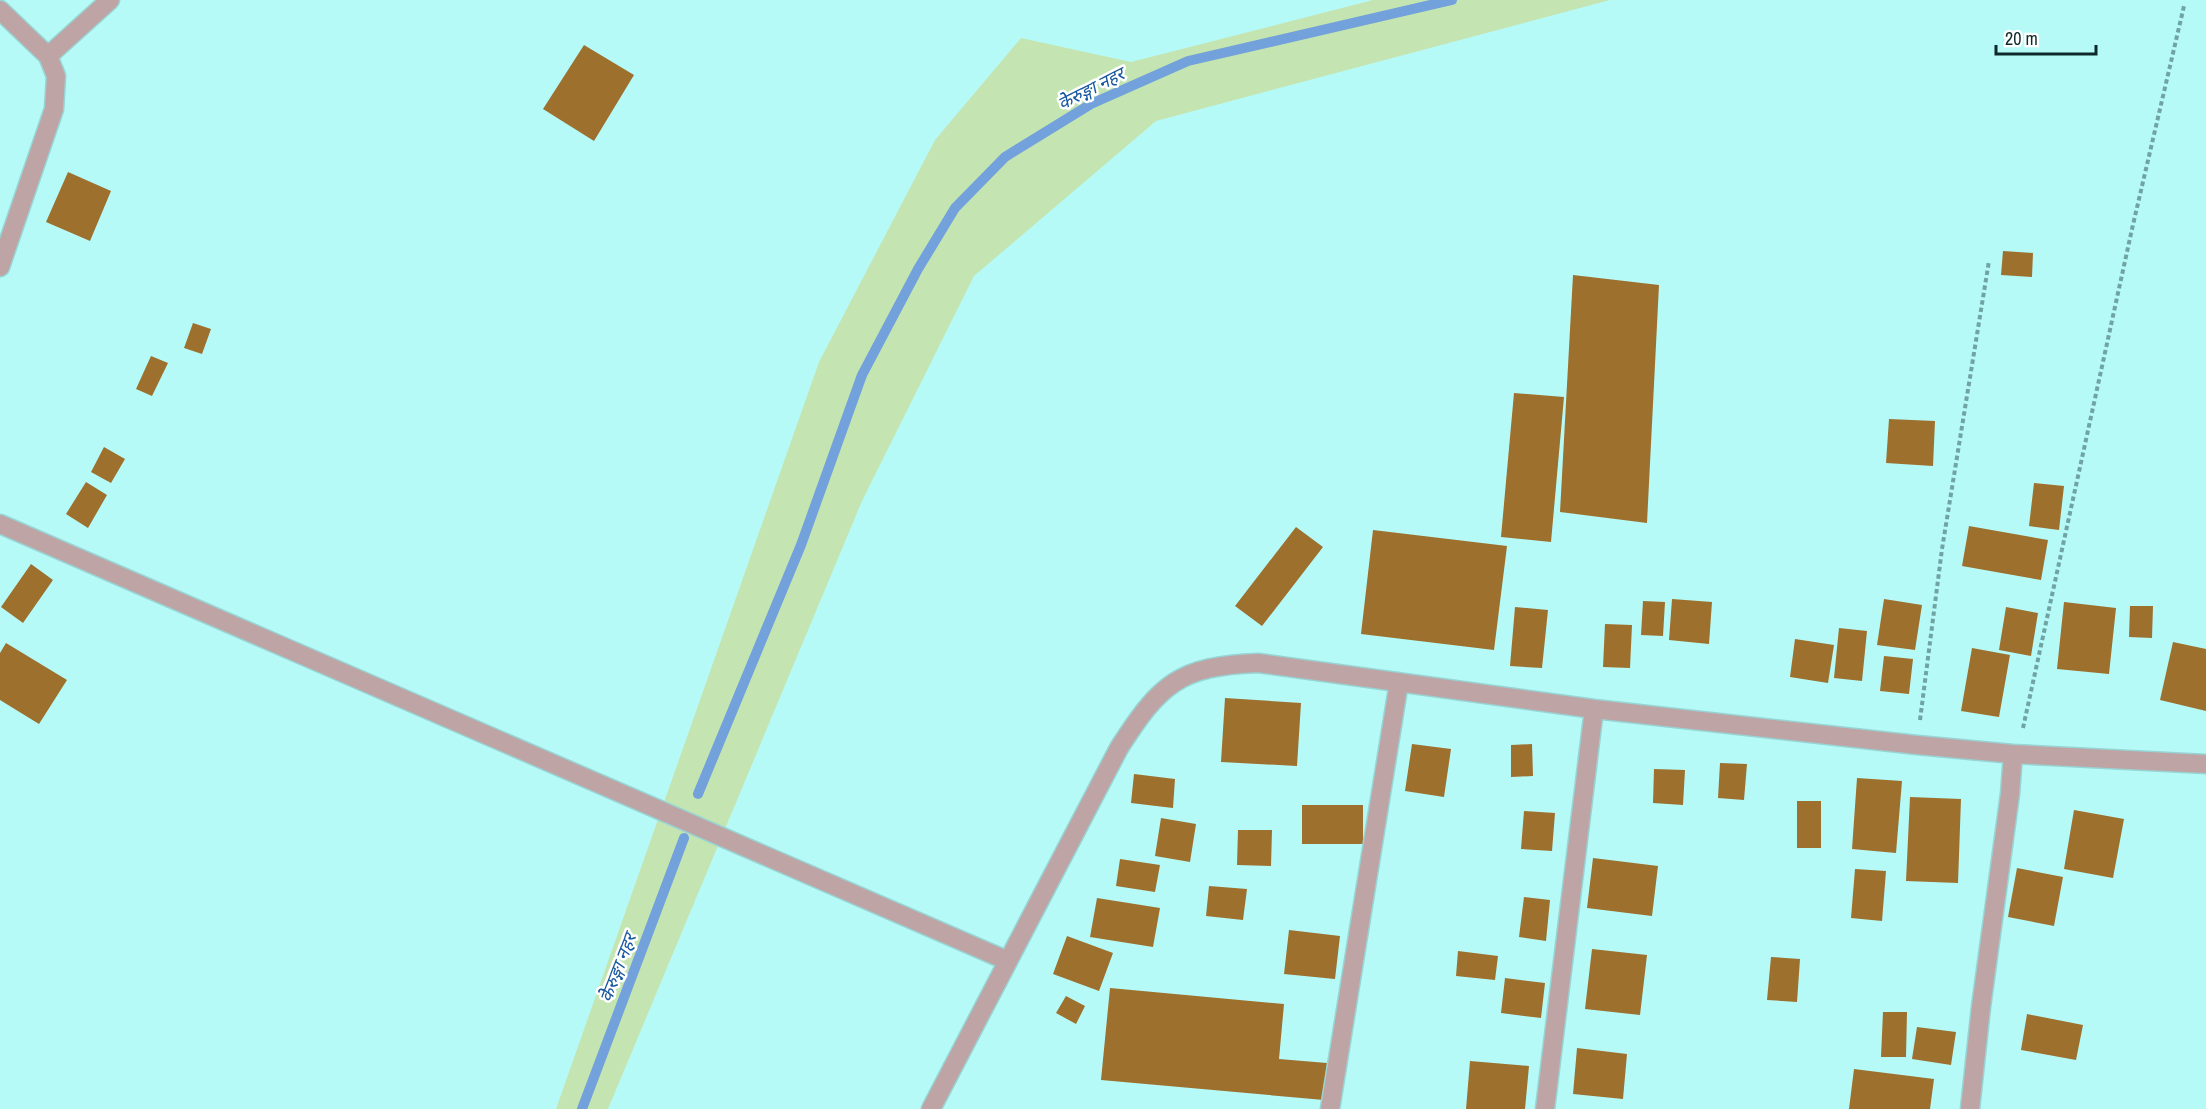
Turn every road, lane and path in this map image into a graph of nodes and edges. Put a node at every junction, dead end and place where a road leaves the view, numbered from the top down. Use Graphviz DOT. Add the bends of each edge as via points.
graph roads {
  1 [pos="110,0"];
  2 [pos="2184,6"];
  3 [pos="0,10"];
  4 [pos="48,56"];
  5 [pos="1989,261"];
  6 [pos="0,267"];
  7 [pos="0,524"];
  8 [pos="1399,682"];
  9 [pos="1594,708"];
  10 [pos="1917,745"];
  11 [pos="2013,754"];
  12 [pos="2206,764"];
  13 [pos="1008,962"];
  14 [pos="931,1109"];
  15 [pos="1330,1109"];
  16 [pos="1545,1109"];
  17 [pos="1970,1109"];
  1 -- 4 [label="street"];
  2 -- 11 [label="path" via="2021,736"];
  3 -- 4 [label="street"];
  4 -- 6 [label="street" via="56,76 54,109"];
  5 -- 10 [label="path" via="1942,549"];
  7 -- 13 [label="street"];
  8 -- 9 [label="street"];
  8 -- 13 [label="street" via="1258,663 1224,664 1190,673 1164,690 1140,716 1119,748"];
  8 -- 15 [label="street"];
  9 -- 10 [label="street"];
  9 -- 16 [label="street"];
  10 -- 11 [label="street"];
  11 -- 12 [label="street"];
  11 -- 17 [label="street"];
  13 -- 14 [label="street"];
}
